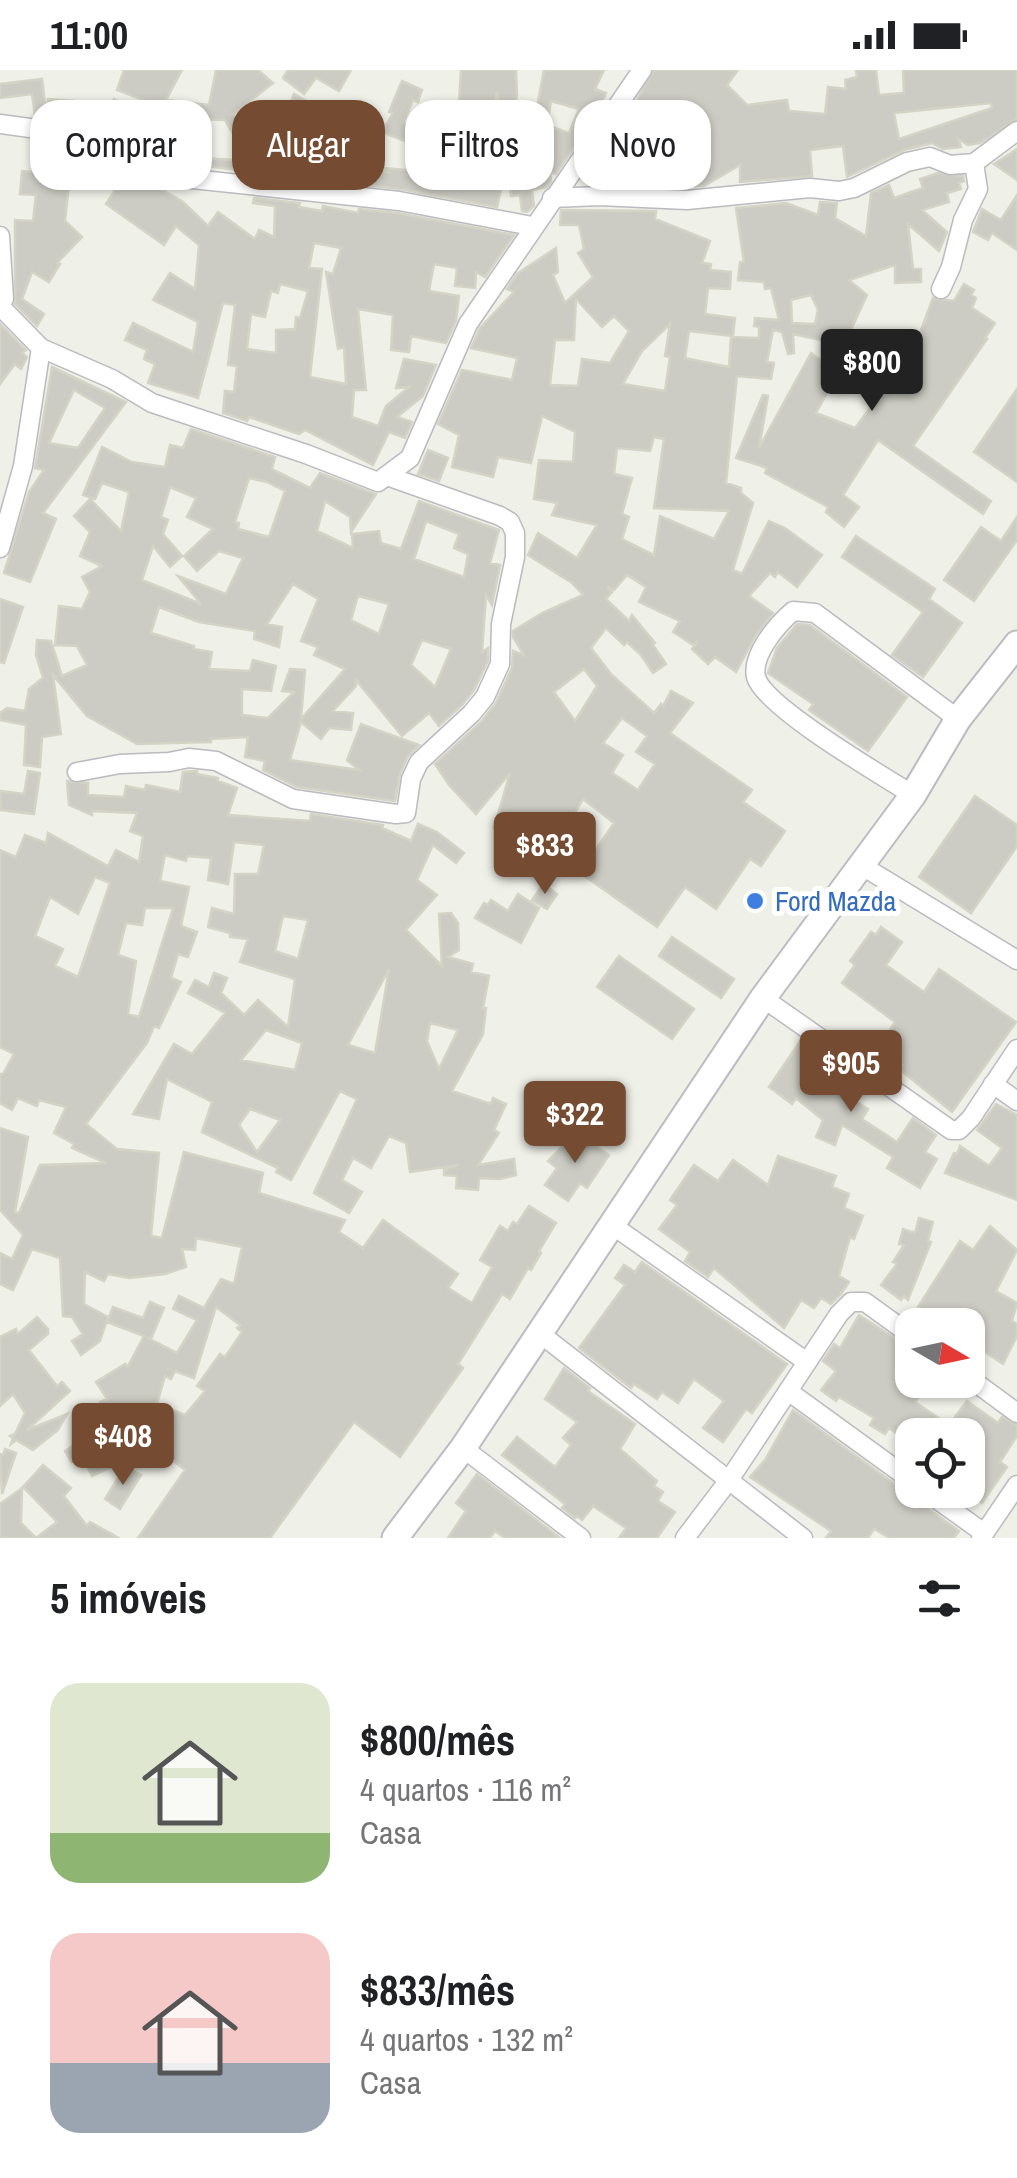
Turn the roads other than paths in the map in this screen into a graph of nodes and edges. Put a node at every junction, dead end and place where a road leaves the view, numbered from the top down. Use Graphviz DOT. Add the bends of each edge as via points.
graph roads {
  1 [pos="642,70"];
  2 [pos="0,124"];
  3 [pos="1017,130"];
  4 [pos="974,163"];
  5 [pos="552,198"];
  6 [pos="532,226"];
  7 [pos="0,236"];
  8 [pos="941,289"];
  9 [pos="0,305"];
  10 [pos="41,348"];
  11 [pos="390,477"];
  12 [pos="0,548"];
  13 [pos="1017,644"];
  14 [pos="958,719"];
  15 [pos="77,772"];
  16 [pos="913,794"];
  17 [pos="859,864"];
  18 [pos="1017,960"];
  19 [pos="764,998"];
  20 [pos="1017,1049"];
  21 [pos="992,1084"];
  22 [pos="1017,1101"];
  23 [pos="612,1225"];
  24 [pos="895,1324"];
  25 [pos="538,1332"];
  26 [pos="807,1362"];
  27 [pos="985,1389"];
  28 [pos="788,1391"];
  29 [pos="1017,1413"];
  30 [pos="463,1448"];
  31 [pos="895,1470"];
  32 [pos="729,1480"];
  33 [pos="1017,1485"];
  34 [pos="947,1508"];
  35 [pos="1010,1512"];
  36 [pos="983,1536"];
  37 [pos="396,1538"];
  38 [pos="582,1538"];
  39 [pos="685,1538"];
  40 [pos="802,1538"];
  1 -- 5 [label="street"];
  2 -- 6 [label="street" via="59,132 192,179 399,201"];
  3 -- 4 [label="street"];
  4 -- 5 [label="street" via="950,165 930,156 839,191 687,200"];
  4 -- 8 [label="street" via="978,189"];
  5 -- 6 [label="street"];
  6 -- 11 [label="street" via="468,324 410,458"];
  7 -- 9 [label="street"];
  9 -- 10 [label="street"];
  10 -- 11 [label="street" via="152,402 378,482"];
  10 -- 12 [label="street" via="24,466"];
  11 -- 15 [label="street" via="500,516 515,533 500,664 472,713 418,762 406,813 294,799 202,758"];
  13 -- 14 [label="street"];
  14 -- 16 [label="street"];
  14 -- 16 [label="street" via="815,613 793,611 772,634 756,662 756,680 776,704"];
  16 -- 17 [label="street"];
  17 -- 18 [label="street"];
  17 -- 19 [label="street"];
  19 -- 21 [label="street" via="951,1130 962,1127"];
  19 -- 23 [label="street"];
  20 -- 21 [label="street"];
  21 -- 22 [label="street"];
  23 -- 25 [label="street"];
  23 -- 26 [label="street"];
  24 -- 26 [label="street" via="865,1302 851,1302"];
  25 -- 30 [label="street"];
  25 -- 32 [label="street"];
  26 -- 28 [label="street"];
  27 -- 29 [label="street"];
  28 -- 31 [label="street"];
  28 -- 32 [label="street"];
  30 -- 37 [label="street"];
  30 -- 38 [label="street"];
  32 -- 39 [label="street"];
  32 -- 40 [label="street"];
  33 -- 35 [label="street"];
  34 -- 36 [label="street"];
  35 -- 36 [label="street"];
}
